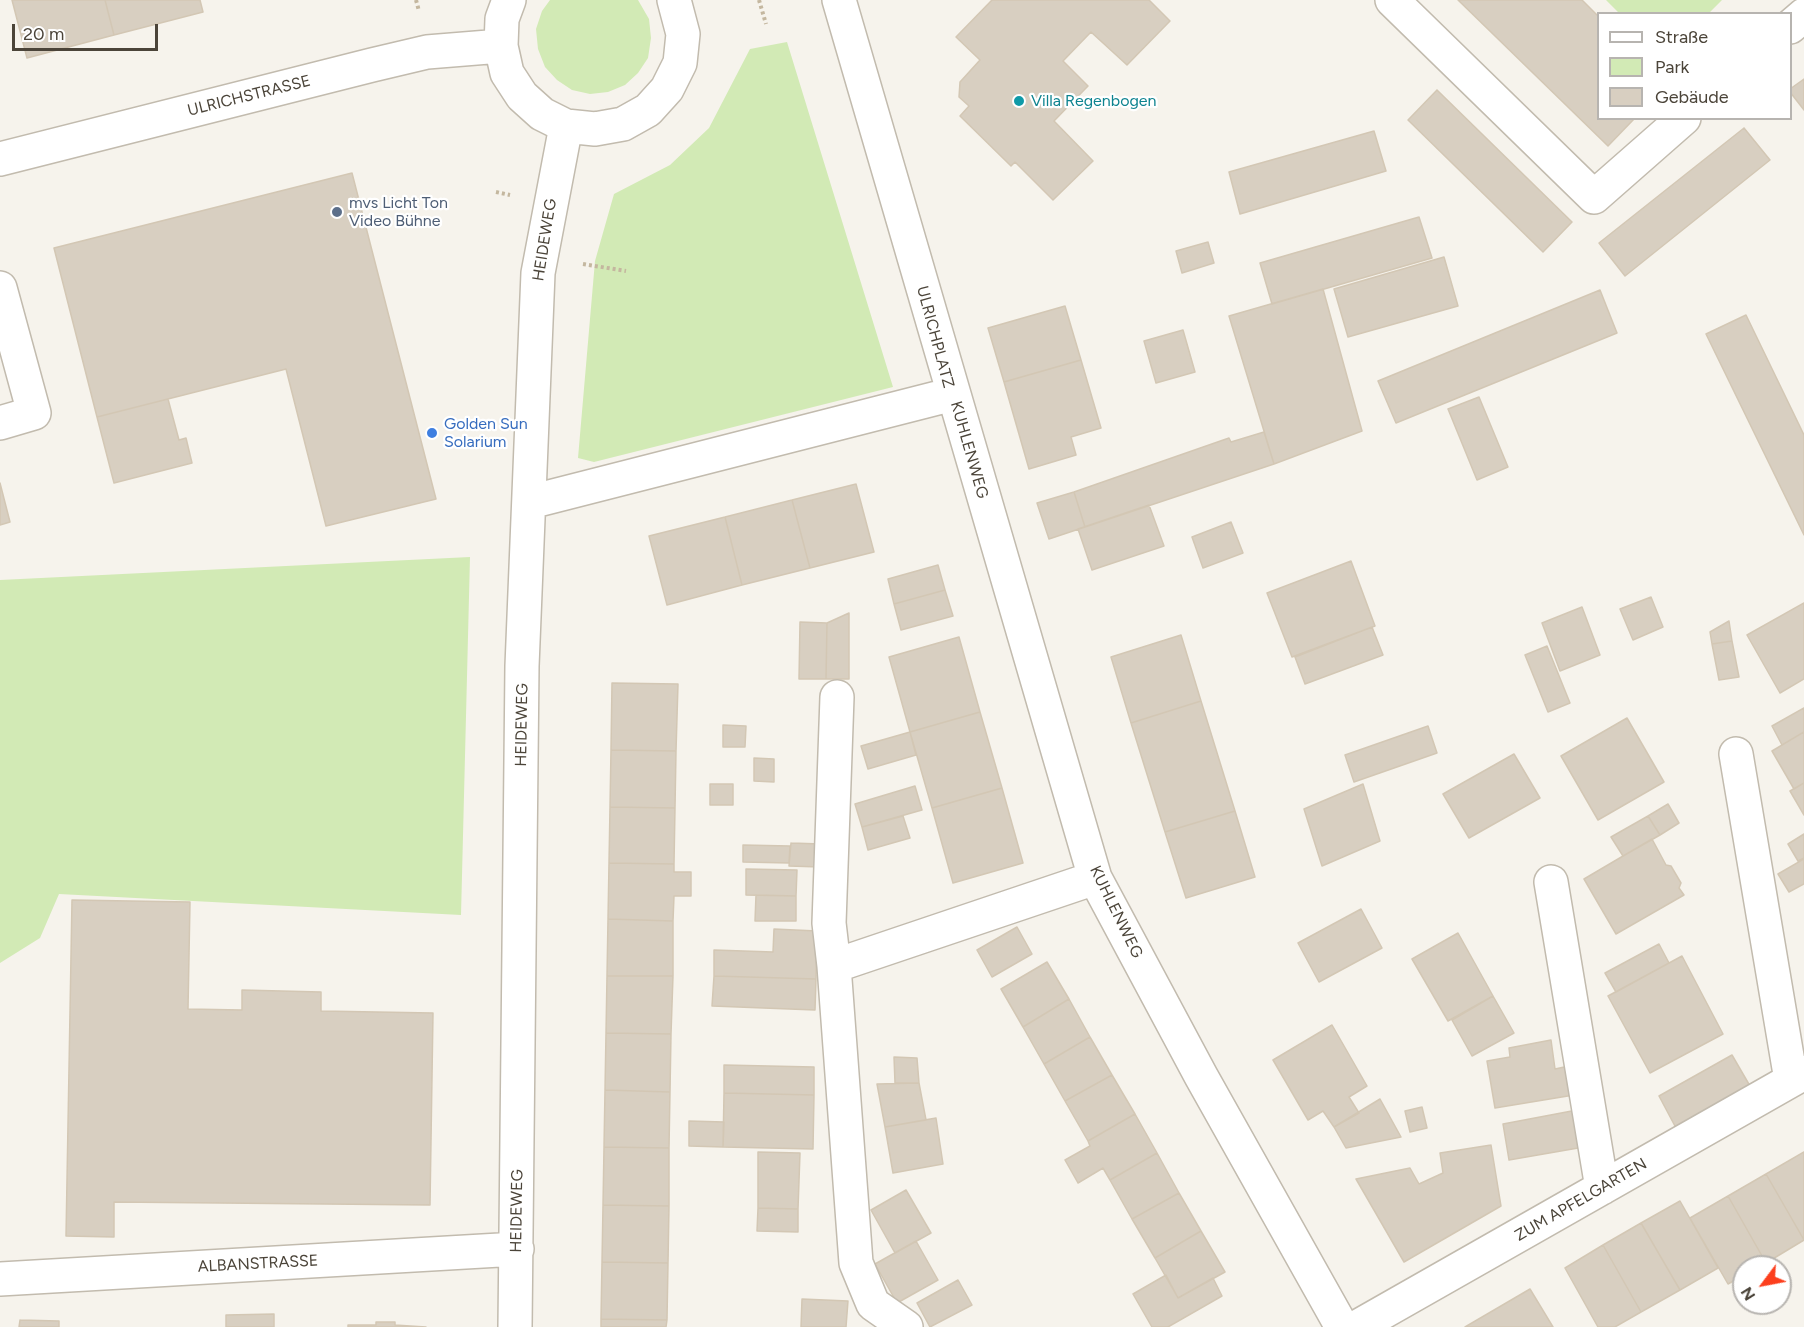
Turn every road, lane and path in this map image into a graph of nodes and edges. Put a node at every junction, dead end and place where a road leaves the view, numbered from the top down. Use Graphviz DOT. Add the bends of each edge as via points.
graph roads {
  1 [pos="509,0"];
  2 [pos="759,0"];
  3 [pos="839,0"];
  4 [pos="1392,0"];
  5 [pos="683,2"];
  6 [pos="1804,15"];
  7 [pos="766,24"];
  8 [pos="1792,26"];
  9 [pos="501,46"];
  10 [pos="1682,120"];
  11 [pos="566,126"];
  12 [pos="0,159"];
  13 [pos="583,264"];
  14 [pos="626,271"];
  15 [pos="0,288"];
  16 [pos="953,394"];
  17 [pos="0,423"];
  18 [pos="530,502"];
  19 [pos="837,697"];
  20 [pos="1736,754"];
  21 [pos="1095,878"];
  22 [pos="1551,882"];
  23 [pos="834,966"];
  24 [pos="1798,1076"];
  25 [pos="1602,1188"];
  26 [pos="517,1249"];
  27 [pos="0,1279"];
  28 [pos="515,1327"];
  29 [pos="906,1327"];
  30 [pos="1342,1327"];
  31 [pos="1357,1327"];
  1 -- 9 [label="street" via="502,19"];
  2 -- 7 [label="path"];
  3 -- 16 [label="street, ULRICHPLATZ"];
  4 -- 10 [label="street" via="1594,196"];
  5 -- 11 [label="street" via="680,63 667,89 648,110 623,124 595,129"];
  6 -- 8 [label="street"];
  9 -- 11 [label="street" via="507,73 522,96 542,114"];
  9 -- 12 [label="street, ULRICHSTRASSE" via="427,52 372,64"];
  11 -- 18 [label="street, HEIDEWEG" via="538,273"];
  13 -- 14 [label="path"];
  15 -- 17 [label="street" via="34,413"];
  16 -- 18 [label="street, ULRICHPLATZ"];
  16 -- 21 [label="street, KUHLENWEG"];
  18 -- 26 [label="street, HEIDEWEG" via="522,666"];
  19 -- 23 [label="street" via="829,923"];
  20 -- 24 [label="street"];
  21 -- 23 [label="street"];
  21 -- 30 [label="street, KUHLENWEG"];
  22 -- 25 [label="street"];
  23 -- 29 [label="street" via="856,1263 873,1304"];
  24 -- 25 [label="street, ZUM APFELGARTEN"];
  25 -- 31 [label="street, ZUM APFELGARTEN"];
  26 -- 27 [label="street, ALBANSTRASSE"];
  26 -- 28 [label="street, HEIDEWEG"];
}
